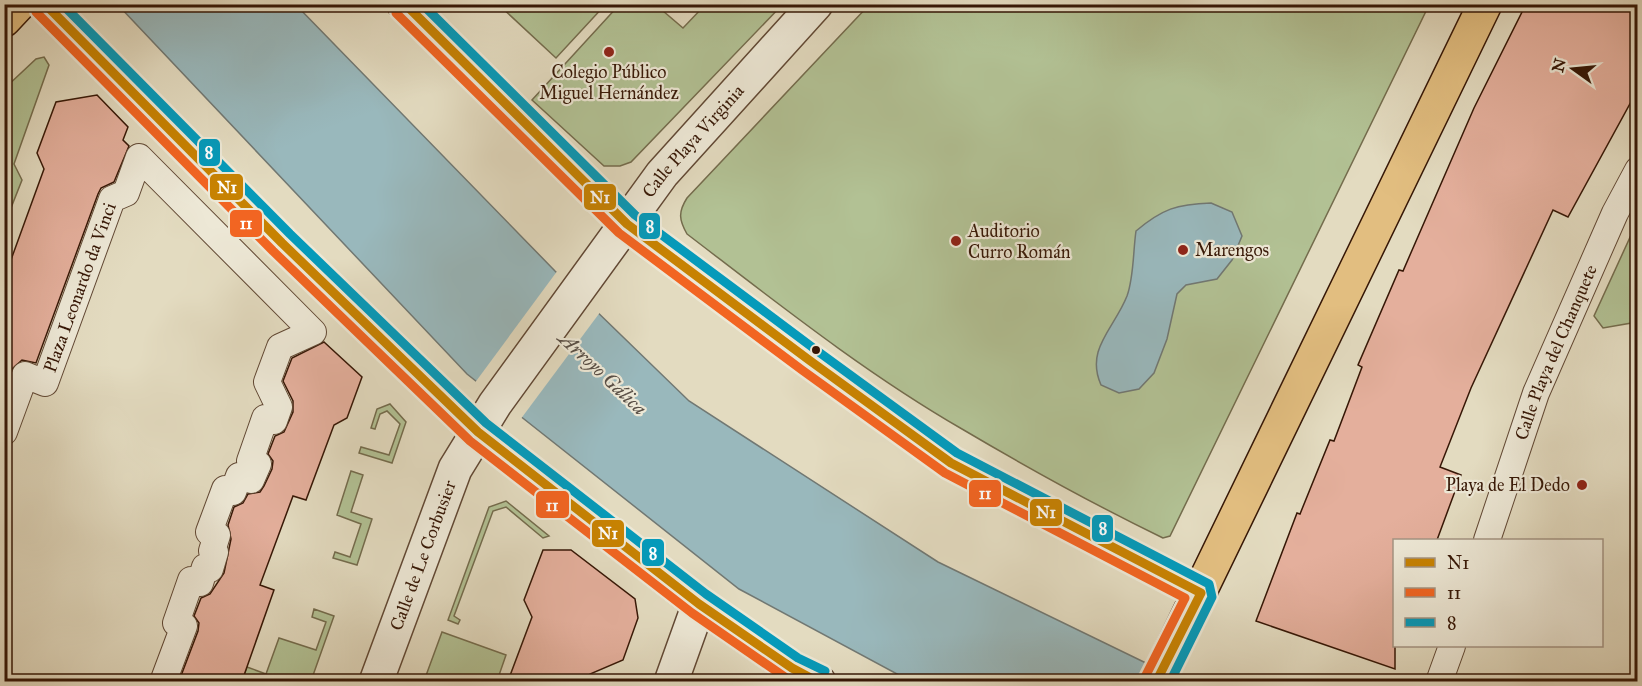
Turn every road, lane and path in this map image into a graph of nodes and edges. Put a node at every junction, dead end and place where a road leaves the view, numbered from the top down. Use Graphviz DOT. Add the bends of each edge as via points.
graph roads {
  1 [pos="19,4"];
  2 [pos="45,4"];
  3 [pos="404,4"];
  4 [pos="816,4"];
  5 [pos="1485,4"];
  6 [pos="4,20"];
  7 [pos="1638,170"];
  8 [pos="627,224"];
  9 [pos="483,424"];
  10 [pos="4,432"];
  11 [pos="1487,539"];
  12 [pos="1201,593"];
  13 [pos="699,604"];
  14 [pos="1451,647"];
  15 [pos="163,681"];
  16 [pos="376,681"];
  17 [pos="671,681"];
  18 [pos="819,681"];
  19 [pos="1156,681"];
  20 [pos="1439,681"];
  1 -- 6 [label="main road"];
  2 -- 9 [label="street" via="282,243"];
  3 -- 8 [label="street"];
  4 -- 8 [label="street, Calle Playa Virginia" via="662,174"];
  5 -- 12 [label="main road"];
  7 -- 11 [label="street, Calle Playa del Chanquete" via="1611,221 1536,393"];
  8 -- 9 [label="street, Calle Playa Virginia"];
  8 -- 12 [label="street" via="951,463"];
  9 -- 13 [label="street"];
  9 -- 16 [label="street, Calle de Le Corbusier" via="455,469"];
  10 -- 15 [label="street, Plaza Leonardo da Vinci" via="25,375 45,383 112,199 126,193 139,158 313,332 280,347 267,382 279,407 273,421 265,418 250,461 258,464 251,480 239,476 233,492 225,489 209,532 217,535 210,569 205,567 200,583 191,580 176,623 184,626"];
  12 -- 19 [label="main road"];
  13 -- 17 [label="street"];
  13 -- 18 [label="street" via="792,668"];
  14 -- 20 [label="street"];
}
